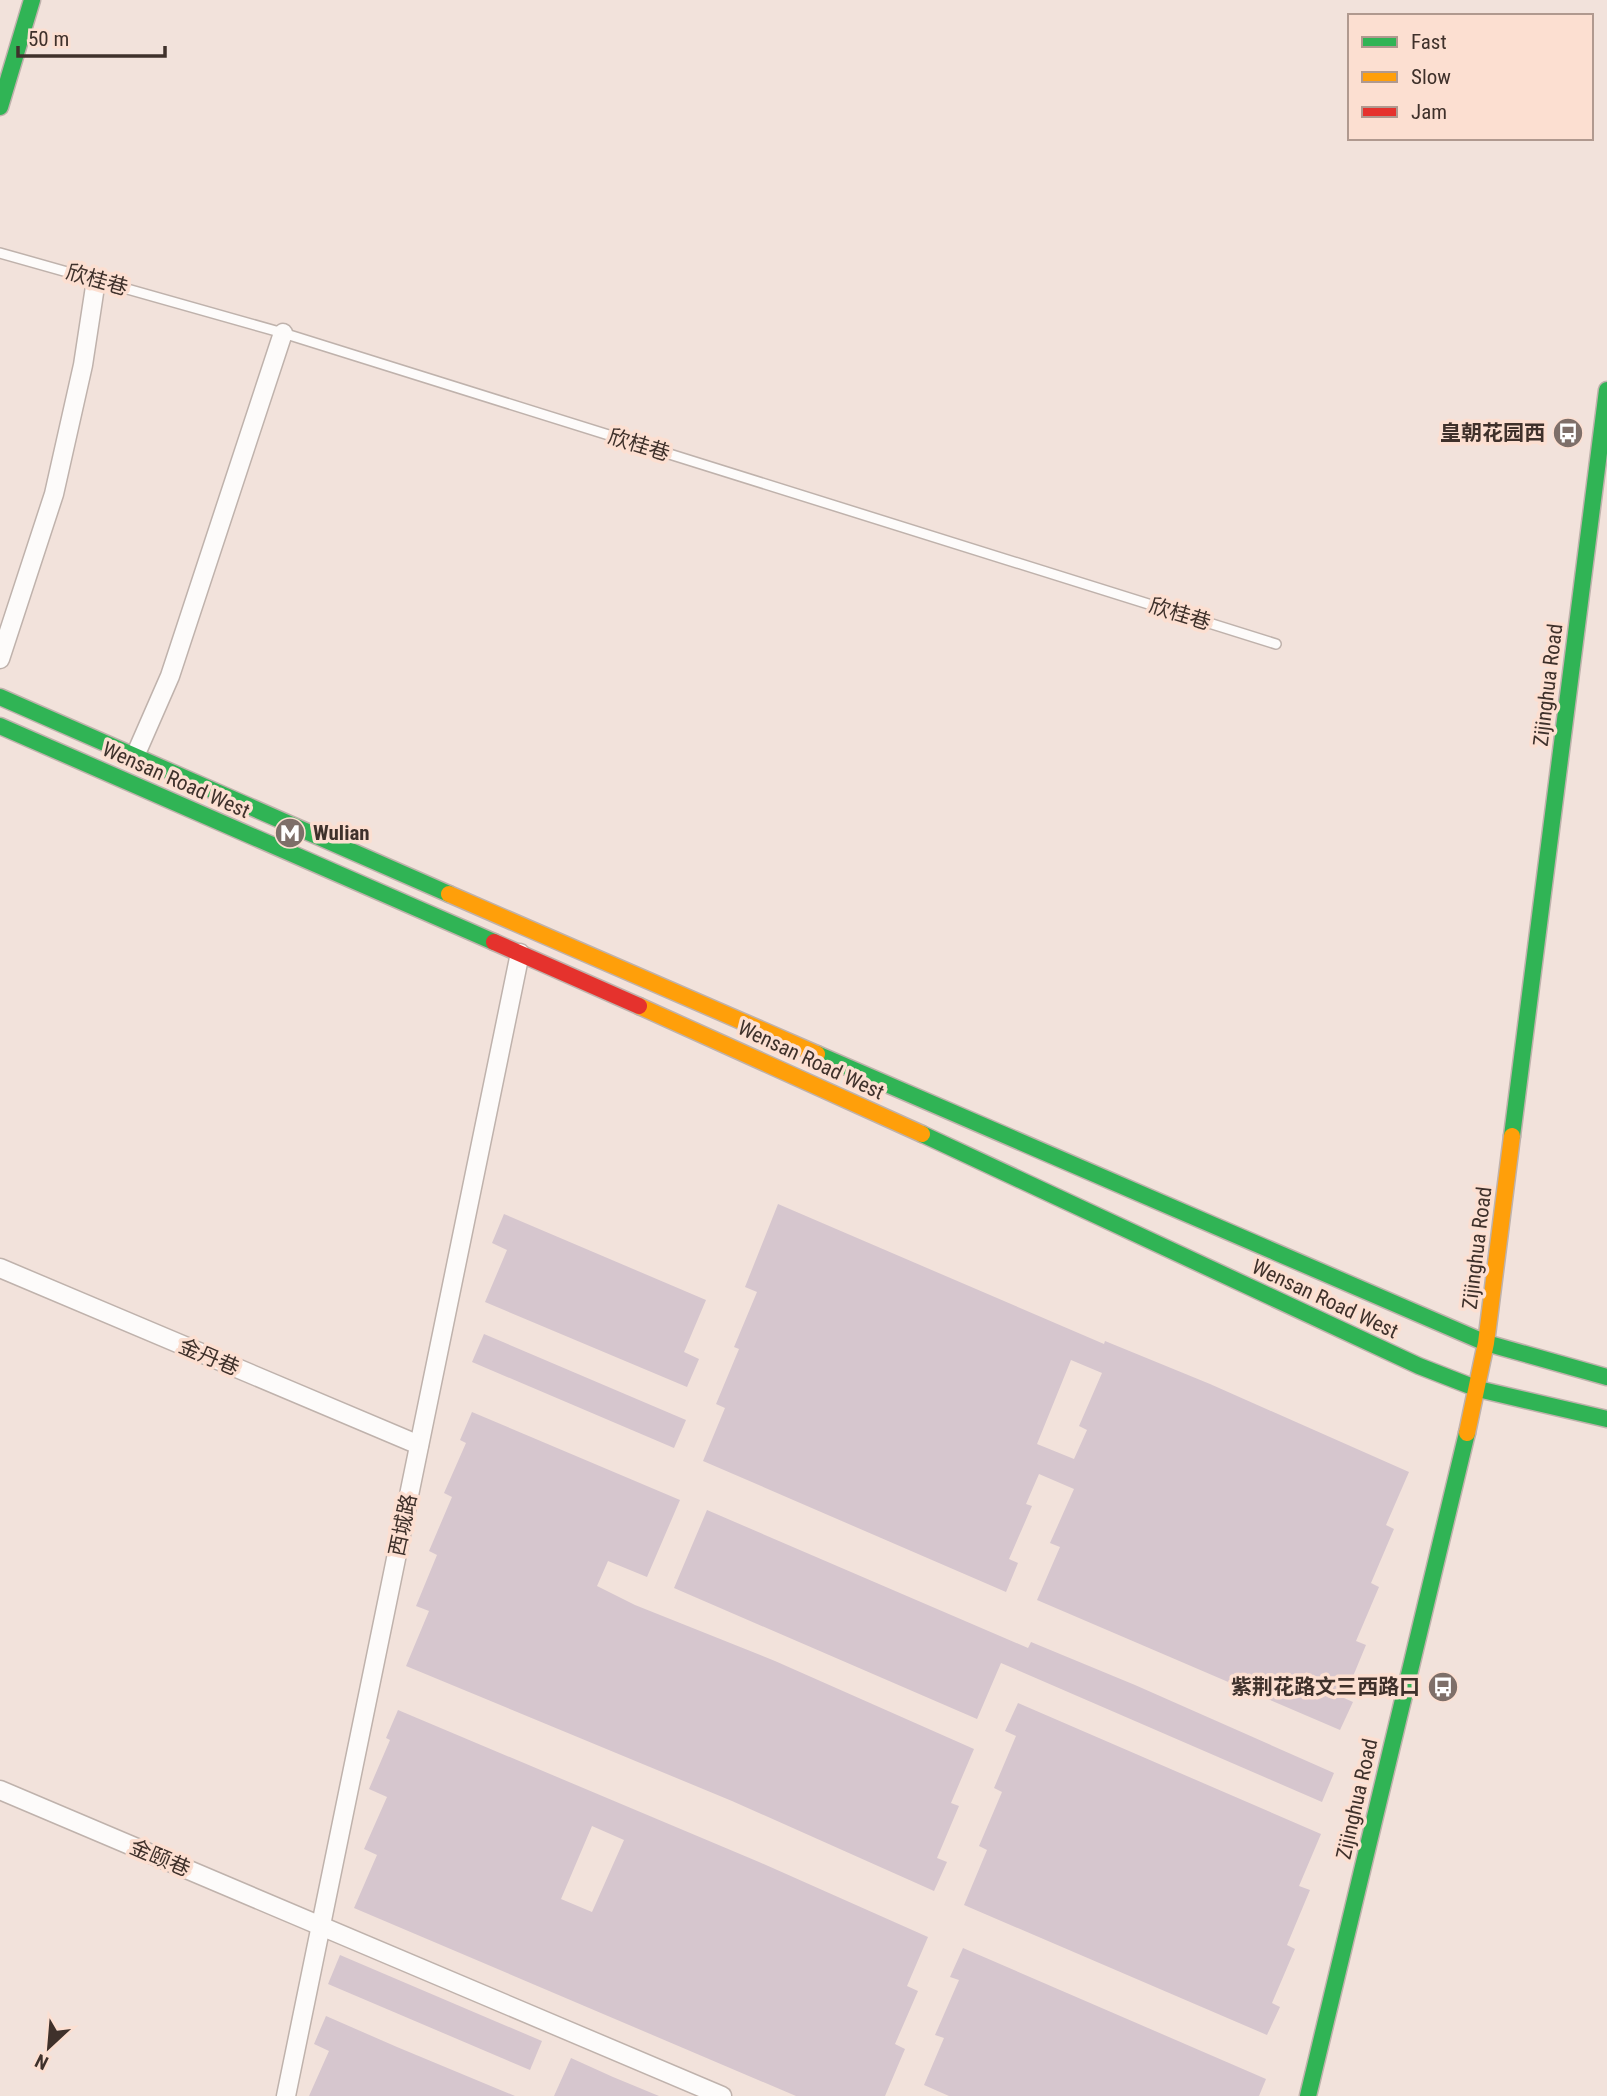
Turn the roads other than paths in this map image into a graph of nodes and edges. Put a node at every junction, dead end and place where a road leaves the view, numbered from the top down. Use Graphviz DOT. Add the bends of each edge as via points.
graph roads {
  1 [pos="32,0"];
  2 [pos="0,107"];
  3 [pos="0,253"];
  4 [pos="96,280"];
  5 [pos="283,333"];
  6 [pos="1607,390"];
  7 [pos="1276,644"];
  8 [pos="0,659"];
  9 [pos="0,697"];
  10 [pos="0,726"];
  11 [pos="135,756"];
  12 [pos="520,953"];
  13 [pos="0,1268"];
  14 [pos="1486,1343"];
  15 [pos="1607,1377"];
  16 [pos="1478,1389"];
  17 [pos="1607,1419"];
  18 [pos="419,1445"];
  19 [pos="0,1790"];
  20 [pos="320,1926"];
  21 [pos="286,2096"];
  22 [pos="722,2096"];
  23 [pos="1308,2096"];
  1 -- 2 [label="main road"];
  3 -- 4 [label="lane, 欣桂巷"];
  4 -- 5 [label="lane, 欣桂巷"];
  4 -- 8 [label="street" via="83,365 54,494"];
  5 -- 7 [label="lane, 欣桂巷"];
  5 -- 11 [label="street" via="170,676"];
  6 -- 14 [label="main road, Zijinghua Road"];
  9 -- 11 [label="main road, Wensan Road West"];
  10 -- 12 [label="main road, Wensan Road West"];
  11 -- 14 [label="main road, Wensan Road West"];
  12 -- 16 [label="main road, Wensan Road West" via="762,1060 1419,1366"];
  12 -- 18 [label="street, 西城路"];
  13 -- 18 [label="street, 金丹巷"];
  14 -- 15 [label="main road, Wensan Road West"];
  14 -- 16 [label="main road, Zijinghua Road"];
  16 -- 17 [label="main road, Wensan Road West"];
  16 -- 23 [label="main road, Zijinghua Road"];
  18 -- 20 [label="street, 西城路"];
  19 -- 20 [label="street, 金颐巷"];
  20 -- 21 [label="street, 西城路"];
  20 -- 22 [label="street, 金颐巷"];
}
